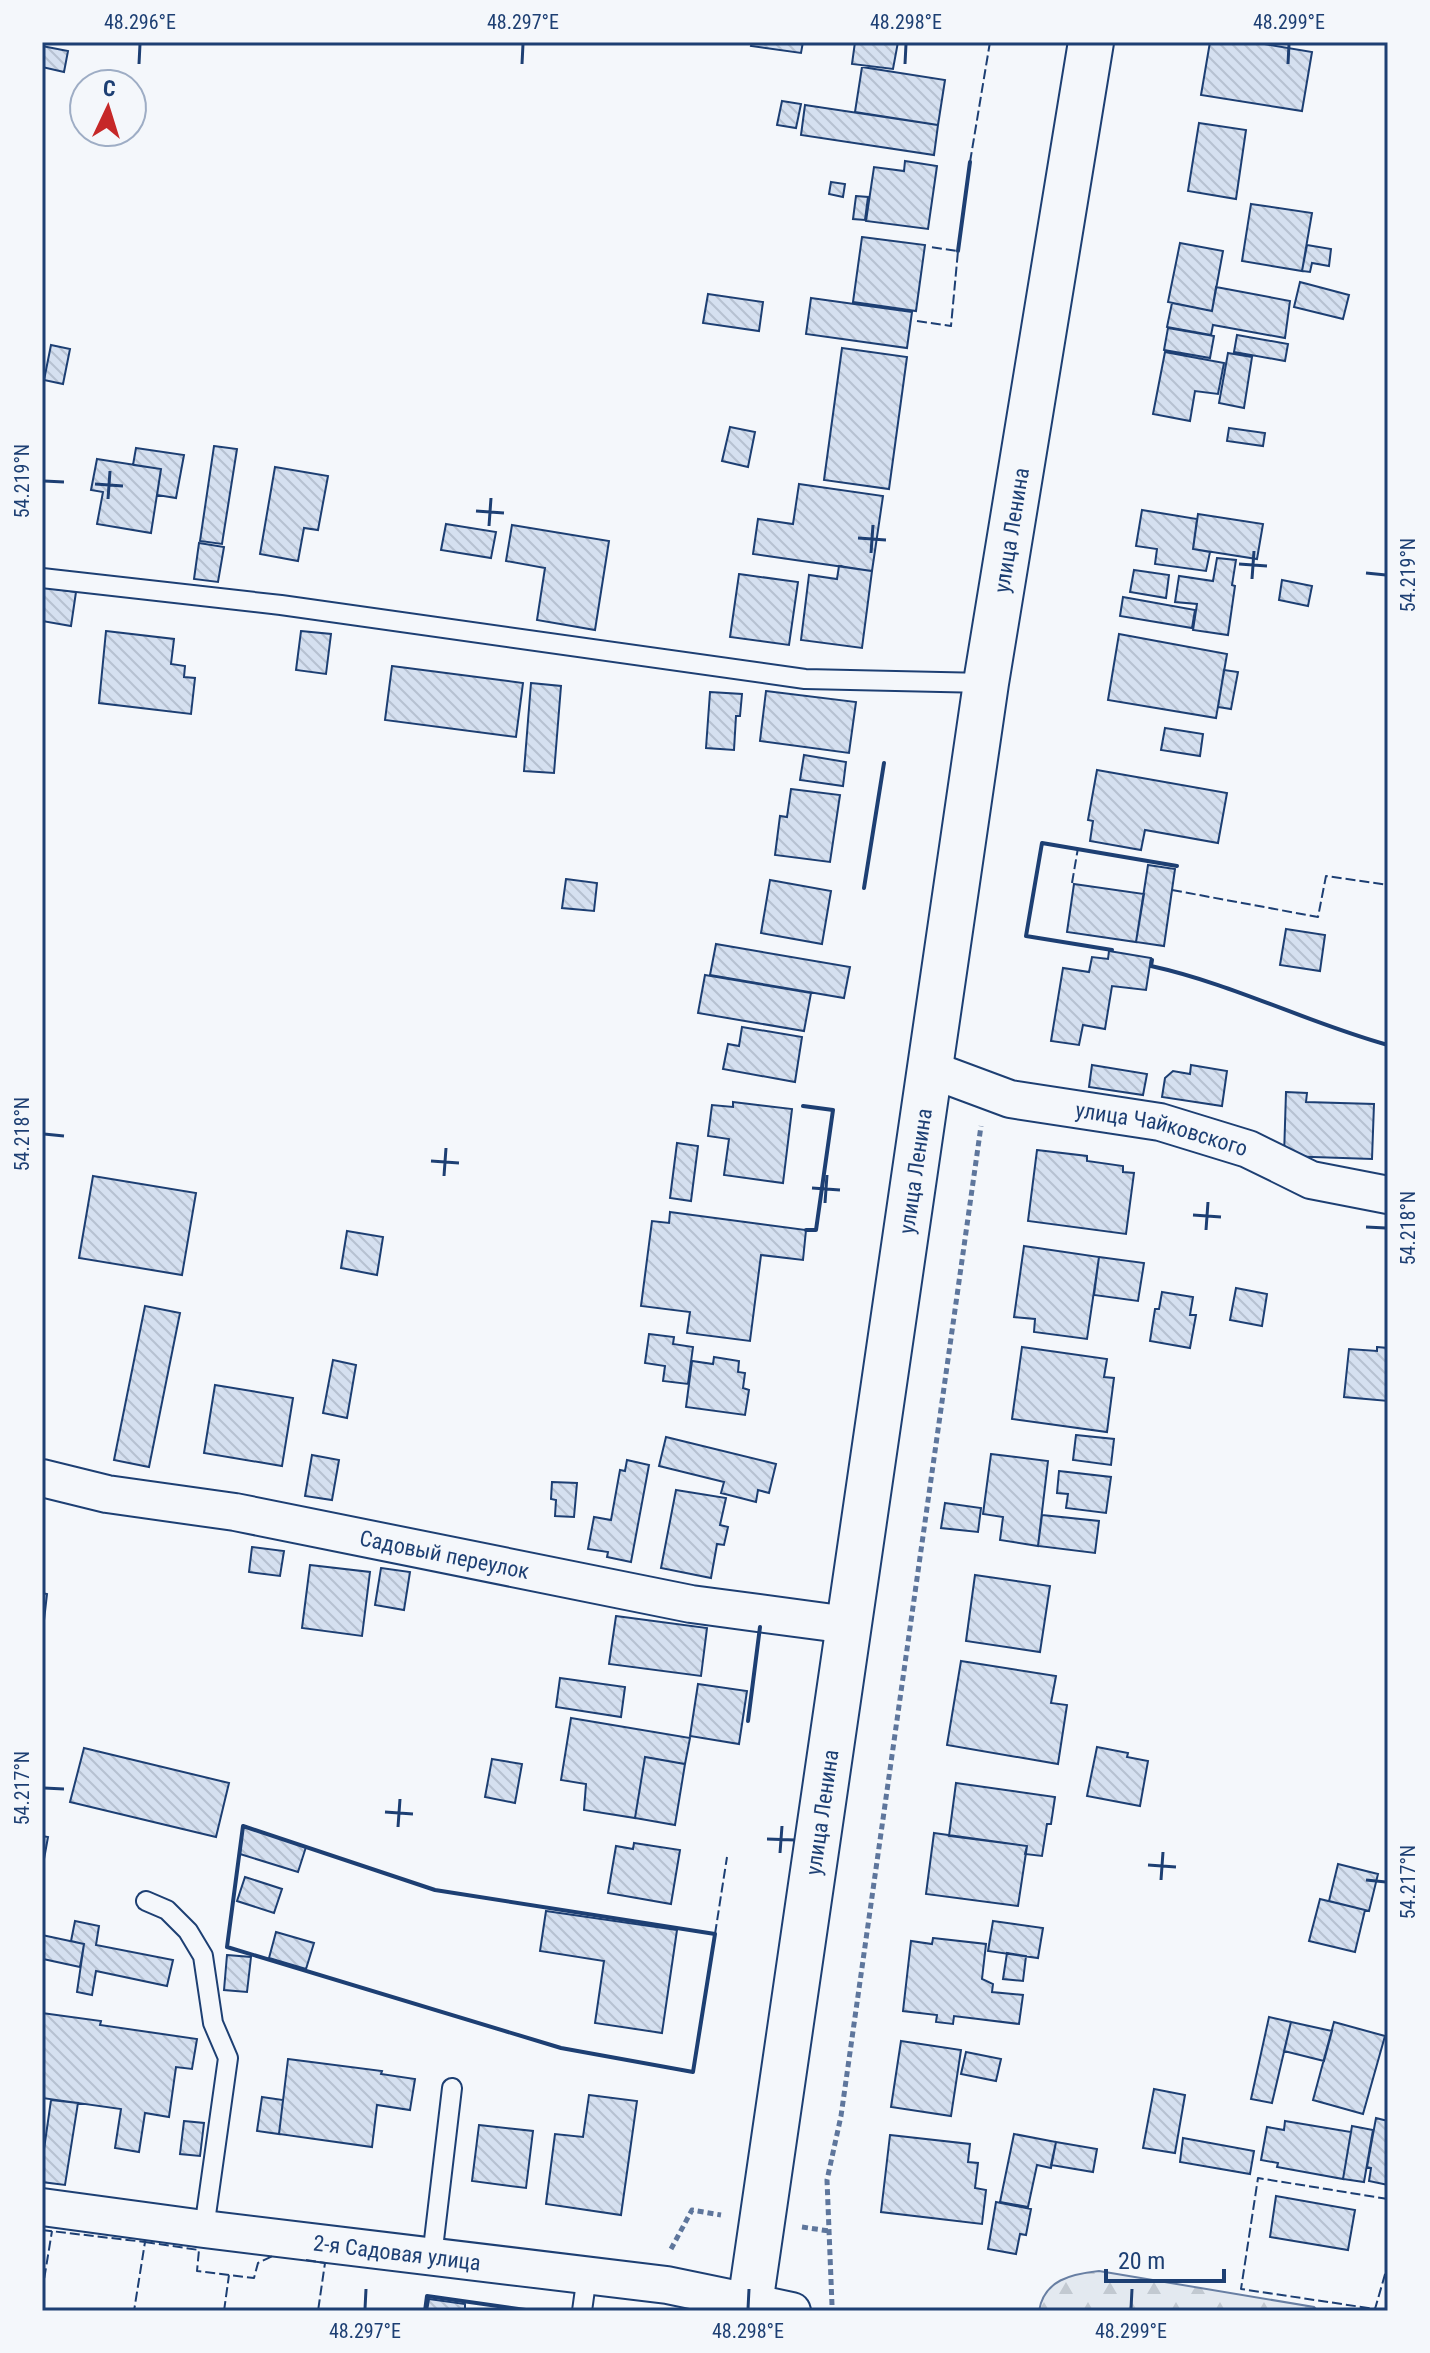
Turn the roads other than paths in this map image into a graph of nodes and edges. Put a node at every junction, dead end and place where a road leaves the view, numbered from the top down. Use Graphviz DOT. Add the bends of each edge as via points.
graph roads {
  1 [pos="1091,42"];
  2 [pos="42,578"];
  3 [pos="986,683"];
  4 [pos="932,1070"];
  5 [pos="1388,1195"];
  6 [pos="42,1478"];
  7 [pos="848,1625"];
  8 [pos="146,1901"];
  9 [pos="452,2088"];
  10 [pos="42,2207"];
  11 [pos="204,2229"];
  12 [pos="432,2257"];
  13 [pos="587,2275"];
  14 [pos="749,2306"];
  15 [pos="582,2311"];
  16 [pos="792,2311"];
  1 -- 3 [label="main road, улица Ленина"];
  2 -- 3 [label="lane" via="281,605 805,679"];
  3 -- 4 [label="main road, улица Ленина"];
  4 -- 5 [label="street, улица Чайковского" via="1010,1099 1160,1122 1248,1149 1311,1180"];
  4 -- 7 [label="main road, улица Ленина"];
  6 -- 7 [label="street, Садовый переулок" via="691,1604"];
  7 -- 14 [label="main road, улица Ленина"];
  8 -- 11 [label="lane" via="167,1910 203,1956 213,2023 228,2058"];
  9 -- 12 [label="lane"];
  10 -- 11 [label="street, 2-я Садовая улица"];
  11 -- 12 [label="street, 2-я Садовая улица"];
  12 -- 13 [label="street, 2-я Садовая улица"];
  13 -- 14 [label="street, 2-я Садовая улица" via="667,2285"];
  13 -- 15 [label="lane"];
  14 -- 16 [label="street, 2-я Садовая улица"];
}
